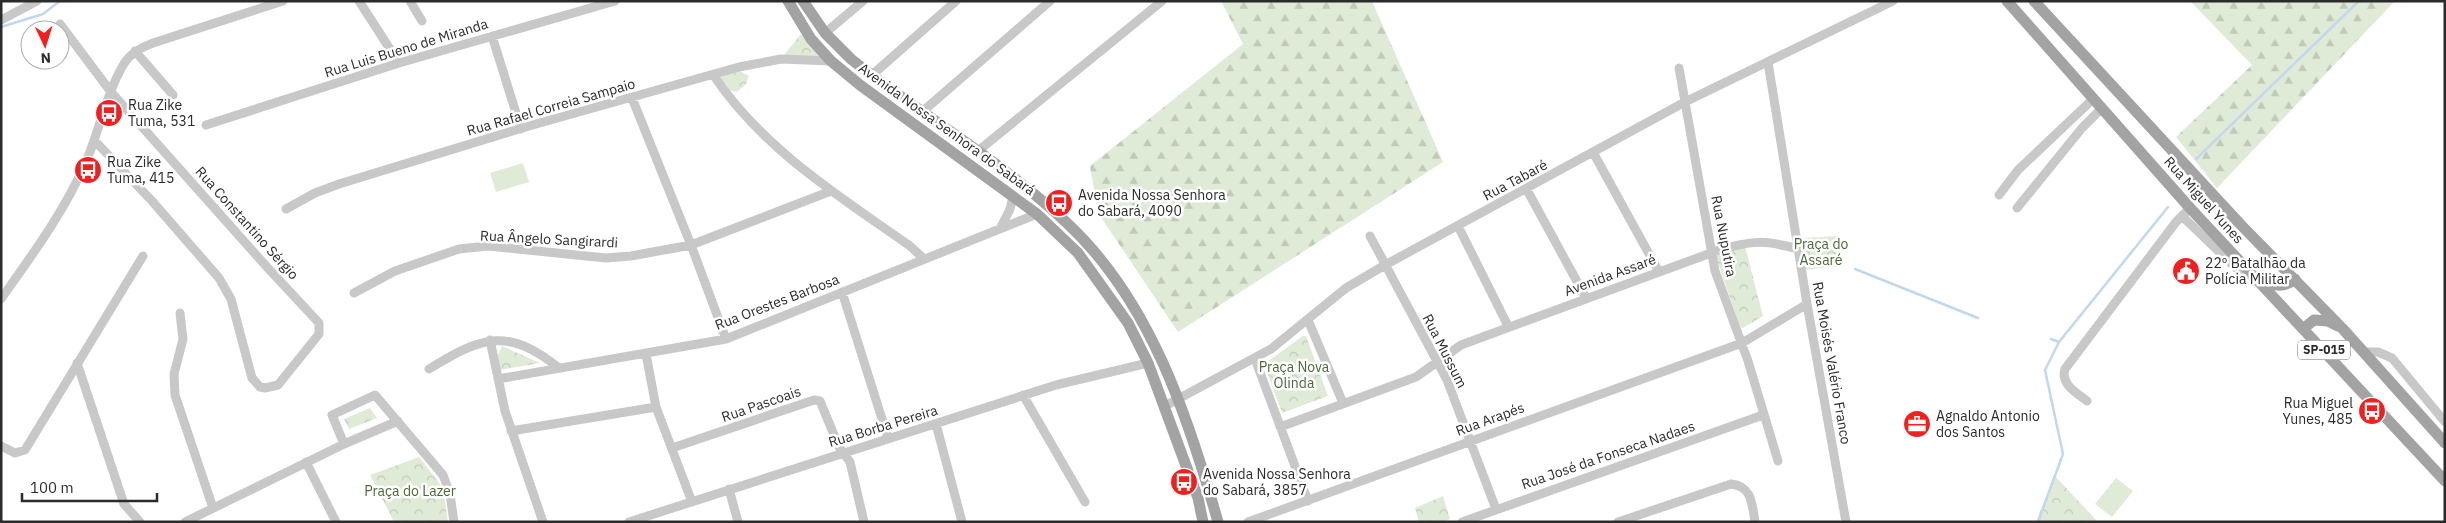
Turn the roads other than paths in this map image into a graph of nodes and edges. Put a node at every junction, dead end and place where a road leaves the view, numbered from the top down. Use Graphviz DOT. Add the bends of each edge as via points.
graph roads {
  1 [pos="37,1"];
  2 [pos="283,1"];
  3 [pos="359,1"];
  4 [pos="410,1"];
  5 [pos="615,1"];
  6 [pos="788,1"];
  7 [pos="803,1"];
  8 [pos="864,1"];
  9 [pos="956,1"];
  10 [pos="1050,1"];
  11 [pos="1162,1"];
  12 [pos="1893,1"];
  13 [pos="2007,1"];
  14 [pos="2034,1"];
  15 [pos="598,4"];
  16 [pos="1,20"];
  17 [pos="422,21"];
  18 [pos="825,33"];
  19 [pos="492,36"];
  20 [pos="70,37"];
  21 [pos="135,51"];
  22 [pos="831,61"];
  23 [pos="1768,62"];
  24 [pos="398,63"];
  25 [pos="1680,68"];
  26 [pos="872,75"];
  27 [pos="714,76"];
  28 [pos="111,92"];
  29 [pos="174,95"];
  30 [pos="632,98"];
  31 [pos="2093,99"];
  32 [pos="1685,102"];
  33 [pos="2102,108"];
  34 [pos="922,112"];
  35 [pos="206,125"];
  36 [pos="521,129"];
  37 [pos="94,140"];
  38 [pos="978,151"];
  39 [pos="1594,154"];
  40 [pos="1526,190"];
  41 [pos="832,191"];
  42 [pos="1999,195"];
  43 [pos="1013,197"];
  44 [pos="2017,208"];
  45 [pos="286,209"];
  46 [pos="1037,214"];
  47 [pos="2183,215"];
  48 [pos="1458,226"];
  49 [pos="1000,230"];
  50 [pos="1370,236"];
  51 [pos="691,245"];
  52 [pos="1799,249"];
  53 [pos="1710,253"];
  54 [pos="143,256"];
  55 [pos="923,258"];
  56 [pos="1385,266"];
  57 [pos="1659,272"];
  58 [pos="2252,276"];
  59 [pos="2295,279"];
  60 [pos="842,292"];
  61 [pos="354,293"];
  62 [pos="1586,298"];
  63 [pos="1,299"];
  64 [pos="1807,304"];
  65 [pos="180,313"];
  66 [pos="1308,320"];
  67 [pos="1508,326"];
  68 [pos="2304,328"];
  69 [pos="2342,328"];
  70 [pos="726,339"];
  71 [pos="490,340"];
  72 [pos="1742,344"];
  73 [pos="2363,352"];
  74 [pos="646,354"];
  75 [pos="1255,359"];
  76 [pos="1437,362"];
  77 [pos="77,363"];
  78 [pos="1148,363"];
  79 [pos="559,368"];
  80 [pos="429,369"];
  81 [pos="498,379"];
  82 [pos="1023,395"];
  83 [pos="1177,399"];
  84 [pos="2087,401"];
  85 [pos="1343,403"];
  86 [pos="656,406"];
  87 [pos="1165,406"];
  88 [pos="1763,415"];
  89 [pos="398,421"];
  90 [pos="2445,422"];
  91 [pos="936,424"];
  92 [pos="1280,427"];
  93 [pos="511,431"];
  94 [pos="888,438"];
  95 [pos="1470,441"];
  96 [pos="2445,443"];
  97 [pos="344,444"];
  98 [pos="1,446"];
  99 [pos="672,448"];
  100 [pos="844,452"];
  101 [pos="1778,461"];
  102 [pos="306,462"];
  103 [pos="2445,481"];
  104 [pos="730,489"];
  105 [pos="1308,501"];
  106 [pos="692,502"];
  107 [pos="1085,502"];
  108 [pos="213,508"];
  109 [pos="1496,510"];
  110 [pos="659,512"];
  111 [pos="1465,521"];
  112 [pos="140,522"];
  113 [pos="185,522"];
  114 [pos="336,522"];
  115 [pos="454,522"];
  116 [pos="542,522"];
  117 [pos="629,522"];
  118 [pos="662,522"];
  119 [pos="738,522"];
  120 [pos="864,522"];
  121 [pos="962,522"];
  122 [pos="1203,522"];
  123 [pos="1218,522"];
  124 [pos="1248,522"];
  125 [pos="1618,522"];
  126 [pos="1755,522"];
  127 [pos="1846,522"];
  1 -- 16 [label="street"];
  2 -- 21 [label="street"];
  3 -- 24 [label="street"];
  4 -- 17 [label="street"];
  5 -- 15 [label="street, Rua Luis Bueno de Miranda"];
  6 -- 22 [label="main road, Avenida Nossa Senhora do Sabará" via="811,38"];
  7 -- 18 [label="main road, Avenida Nossa Senhora do Sabará"];
  8 -- 18 [label="street"];
  9 -- 26 [label="street"];
  10 -- 34 [label="street"];
  11 -- 38 [label="street"];
  12 -- 23 [label="street, Rua Tabaré"];
  13 -- 31 [label="main road, Rua Miguel Yunes / SP-015"];
  14 -- 59 [label="main road, Rua Miguel Yunes / SP-015"];
  15 -- 19 [label="street, Rua Luis Bueno de Miranda"];
  18 -- 26 [label="main road, Avenida Nossa Senhora do Sabará"];
  19 -- 24 [label="street, Rua Luis Bueno de Miranda"];
  19 -- 36 [label="street"];
  20 -- 28 [label="street, Rua Constantino Sérgio"];
  21 -- 28 [label="street" via="126,60"];
  21 -- 29 [label="street"];
  22 -- 27 [label="street, Rua Rafael Correia Sampaio" via="762,61"];
  22 -- 43 [label="main road, Avenida Nossa Senhora do Sabará"];
  23 -- 32 [label="street, Rua Tabaré"];
  23 -- 52 [label="street, Rua Moisés Valério Franco"];
  24 -- 35 [label="street, Rua Luis Bueno de Miranda"];
  25 -- 32 [label="street, Rua Nuputira"];
  26 -- 34 [label="main road, Avenida Nossa Senhora do Sabará"];
  27 -- 30 [label="street, Rua Rafael Correia Sampaio"];
  27 -- 41 [label="street" via="761,134"];
  28 -- 37 [label="street"];
  28 -- 37 [label="street, Rua Constantino Sérgio" via="320,323 319,334 278,385 265,388 255,383 230,299 219,278"];
  30 -- 36 [label="street, Rua Rafael Correia Sampaio"];
  30 -- 51 [label="street"];
  31 -- 33 [label="main road, Rua Miguel Yunes / SP-015"];
  31 -- 42 [label="street" via="2018,170"];
  32 -- 39 [label="street, Rua Tabaré"];
  32 -- 53 [label="street, Rua Nuputira"];
  33 -- 44 [label="street"];
  33 -- 47 [label="main road, Rua Miguel Yunes / SP-015"];
  34 -- 38 [label="main road, Avenida Nossa Senhora do Sabará"];
  36 -- 45 [label="street, Rua Rafael Correia Sampaio" via="339,184"];
  37 -- 63 [label="street" via="62,209"];
  38 -- 83 [label="main road, Avenida Nossa Senhora do Sabará" via="1037,196 1092,250 1140,317 1160,355"];
  39 -- 40 [label="street, Rua Tabaré"];
  39 -- 57 [label="street"];
  40 -- 48 [label="street, Rua Tabaré"];
  40 -- 62 [label="street"];
  41 -- 51 [label="street, Rua Ângelo Sangirardi"];
  41 -- 55 [label="street"];
  43 -- 46 [label="main road, Avenida Nossa Senhora do Sabará"];
  43 -- 49 [label="street"];
  46 -- 49 [label="street, Rua Orestes Barbosa"];
  46 -- 78 [label="main road, Avenida Nossa Senhora do Sabará" via="1078,253 1105,288 1128,323"];
  47 -- 58 [label="main road, Rua Miguel Yunes / SP-015"];
  47 -- 84 [label="street" via="2065,370 2064,380"];
  48 -- 56 [label="street, Rua Tabaré"];
  48 -- 67 [label="street"];
  49 -- 55 [label="street, Rua Orestes Barbosa"];
  50 -- 56 [label="street, Rua Mussum"];
  51 -- 61 [label="street, Rua Ângelo Sangirardi" via="606,258 495,247 459,249 395,271"];
  51 -- 70 [label="street"];
  52 -- 53 [label="street, Avenida Assaré" via="1769,241 1754,241"];
  52 -- 64 [label="street, Rua Moisés Valério Franco"];
  53 -- 57 [label="street, Avenida Assaré"];
  53 -- 72 [label="street, Rua Nuputira"];
  54 -- 77 [label="street"];
  55 -- 60 [label="street, Rua Orestes Barbosa"];
  56 -- 66 [label="street, Rua Tabaré" via="1346,288"];
  56 -- 76 [label="street, Rua Mussum"];
  57 -- 62 [label="street, Avenida Assaré"];
  58 -- 59 [label="main road" via="2278,286 2285,286"];
  58 -- 68 [label="main road, Rua Miguel Yunes / SP-015"];
  59 -- 69 [label="main road, Rua Miguel Yunes / SP-015"];
  60 -- 70 [label="street, Rua Orestes Barbosa"];
  60 -- 94 [label="street"];
  62 -- 67 [label="street, Avenida Assaré"];
  64 -- 72 [label="street, Rua Arapés"];
  64 -- 127 [label="street, Rua Moisés Valério Franco"];
  65 -- 108 [label="street" via="183,339 174,374 175,396"];
  66 -- 75 [label="street, Rua Tabaré"];
  66 -- 85 [label="street"];
  67 -- 76 [label="street, Avenida Assaré" via="1461,345"];
  68 -- 69 [label="main road" via="2309,322 2320,320"];
  68 -- 103 [label="main road, Rua Miguel Yunes / SP-015"];
  69 -- 73 [label="main road, Rua Miguel Yunes / SP-015"];
  70 -- 74 [label="street, Rua Orestes Barbosa"];
  71 -- 79 [label="street" via="527,346"];
  71 -- 80 [label="street" via="459,351"];
  71 -- 81 [label="street"];
  72 -- 88 [label="street, Rua Nuputira"];
  72 -- 95 [label="street, Rua Arapés"];
  73 -- 90 [label="street" via="2378,352 2392,358"];
  73 -- 96 [label="main road, Rua Miguel Yunes / SP-015"];
  74 -- 79 [label="street, Rua Orestes Barbosa"];
  74 -- 86 [label="street"];
  75 -- 83 [label="street, Rua Tabaré"];
  75 -- 92 [label="street"];
  76 -- 85 [label="street, Avenida Assaré" via="1416,377"];
  76 -- 95 [label="street, Rua Mussum"];
  77 -- 98 [label="street" via="25,450 15,453"];
  77 -- 112 [label="street" via="124,504"];
  78 -- 82 [label="street, Rua Borba Pereira"];
  78 -- 87 [label="main road, Avenida Nossa Senhora do Sabará"];
  79 -- 81 [label="street, Rua Orestes Barbosa"];
  81 -- 93 [label="street"];
  82 -- 91 [label="street, Rua Borba Pereira"];
  82 -- 107 [label="street"];
  83 -- 87 [label="street, Rua Tabaré"];
  83 -- 123 [label="main road, Avenida Nossa Senhora do Sabará"];
  85 -- 92 [label="street, Avenida Assaré"];
  86 -- 93 [label="street"];
  86 -- 99 [label="street"];
  87 -- 122 [label="main road, Avenida Nossa Senhora do Sabará" via="1198,498"];
  88 -- 101 [label="street, Rua Nuputira"];
  88 -- 109 [label="street, Rua José da Fonseca Nadaes"];
  89 -- 97 [label="street"];
  89 -- 97 [label="street" via="372,395 332,415"];
  89 -- 115 [label="street" via="443,475"];
  91 -- 94 [label="street, Rua Borba Pereira"];
  91 -- 121 [label="street"];
  92 -- 105 [label="street"];
  93 -- 116 [label="street"];
  94 -- 100 [label="street, Rua Borba Pereira"];
  95 -- 105 [label="street, Rua Arapés"];
  95 -- 109 [label="street, Rua Mussum"];
  97 -- 102 [label="street"];
  99 -- 100 [label="street, Rua Pascoais" via="817,400 823,404 839,447"];
  99 -- 106 [label="street"];
  100 -- 104 [label="street, Rua Borba Pereira"];
  100 -- 120 [label="street, Rua Pascoais" via="850,462"];
  102 -- 108 [label="street"];
  102 -- 114 [label="street"];
  104 -- 106 [label="street, Rua Borba Pereira"];
  104 -- 119 [label="street"];
  105 -- 124 [label="street, Rua Arapés"];
  106 -- 110 [label="street, Rua Borba Pereira"];
  108 -- 113 [label="street"];
  109 -- 111 [label="street, Rua José da Fonseca Nadaes"];
  110 -- 117 [label="street, Rua Borba Pereira"];
  110 -- 118 [label="street"];
  125 -- 126 [label="street" via="1731,484 1747,489"];
}
